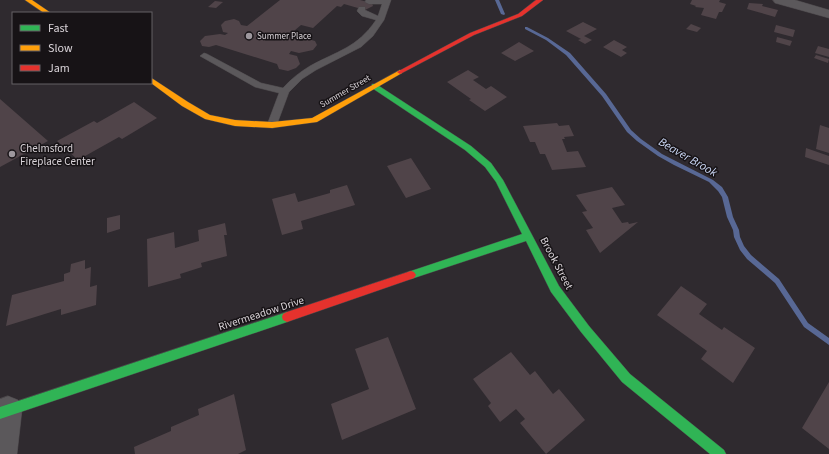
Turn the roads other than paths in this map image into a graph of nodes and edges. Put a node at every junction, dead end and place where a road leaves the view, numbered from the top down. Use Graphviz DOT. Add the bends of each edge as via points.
graph roads {
  1 [pos="28,0"];
  2 [pos="540,0"];
  3 [pos="780,0"];
  4 [pos="387,1"];
  5 [pos="369,2"];
  6 [pos="362,9"];
  7 [pos="46,12"];
  8 [pos="829,14"];
  9 [pos="380,19"];
  10 [pos="204,56"];
  11 [pos="152,81"];
  12 [pos="374,86"];
  13 [pos="285,91"];
  14 [pos="272,125"];
  15 [pos="529,236"];
  16 [pos="4,412"];
  17 [pos="2,454"];
  18 [pos="720,454"];
  1 -- 7 [label="street"];
  2 -- 12 [label="street, Summer Street" via="520,15 441,48"];
  3 -- 8 [label="street"];
  4 -- 5 [label="lane"];
  4 -- 9 [label="lane" via="385,12"];
  6 -- 9 [label="lane" via="365,14"];
  9 -- 13 [label="lane" via="371,35 354,48 300,76"];
  10 -- 13 [label="lane" via="258,85"];
  11 -- 14 [label="street, Summer Street" via="208,117"];
  12 -- 14 [label="street, Summer Street" via="314,120"];
  12 -- 15 [label="street, Brook Street" via="468,148 488,165 499,180"];
  13 -- 14 [label="lane"];
  15 -- 16 [label="street, Rivermeadow Drive"];
  15 -- 18 [label="street, Brook Street" via="555,289 626,378"];
  16 -- 17 [label="street"];
}
